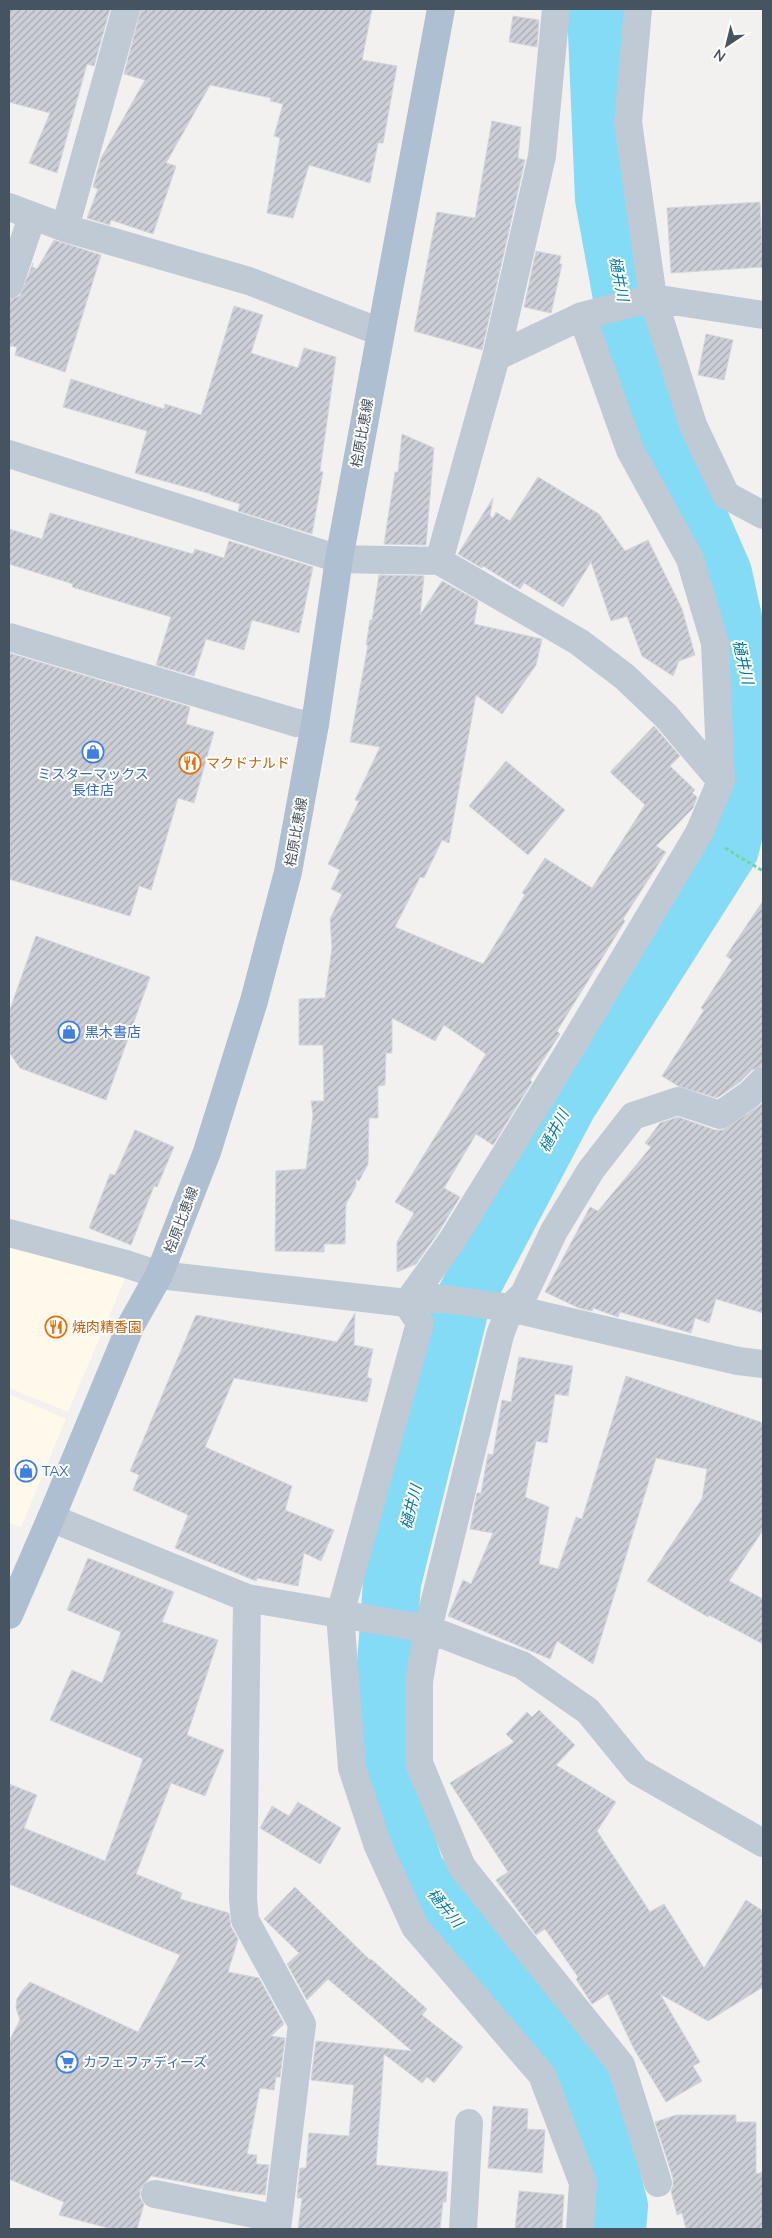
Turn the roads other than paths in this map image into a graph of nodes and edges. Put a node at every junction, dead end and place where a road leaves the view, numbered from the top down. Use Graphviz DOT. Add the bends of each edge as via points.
graph roads {
  1 [pos="126,9"];
  2 [pos="441,9"];
  3 [pos="556,9"];
  4 [pos="638,9"];
  5 [pos="20,212"];
  6 [pos="65,228"];
  7 [pos="9,285"];
  8 [pos="652,298"];
  9 [pos="586,315"];
  10 [pos="763,315"];
  11 [pos="380,332"];
  12 [pos="496,357"];
  13 [pos="9,454"];
  14 [pos="763,515"];
  15 [pos="340,559"];
  16 [pos="439,561"];
  17 [pos="9,637"];
  18 [pos="316,724"];
  19 [pos="721,781"];
  20 [pos="763,1081"];
  21 [pos="9,1233"];
  22 [pos="159,1275"];
  23 [pos="407,1303"];
  24 [pos="510,1308"];
  25 [pos="763,1364"];
  26 [pos="51,1518"];
  27 [pos="247,1598"];
  28 [pos="9,1615"];
  29 [pos="349,1615"];
  30 [pos="428,1629"];
  31 [pos="763,1843"];
  32 [pos="469,2123"];
  33 [pos="658,2183"];
  34 [pos="156,2194"];
  35 [pos="277,2224"];
  36 [pos="463,2229"];
  37 [pos="580,2229"];
  1 -- 6 [label="street"];
  2 -- 11 [label="main road, 桧原比恵線"];
  3 -- 12 [label="street" via="542,156"];
  4 -- 8 [label="street" via="628,122"];
  5 -- 6 [label="street"];
  5 -- 7 [label="street"];
  6 -- 11 [label="street" via="250,280"];
  8 -- 9 [label="street"];
  8 -- 10 [label="street"];
  8 -- 14 [label="street" via="693,425 726,496"];
  9 -- 12 [label="street"];
  9 -- 19 [label="street" via="630,450 690,559 715,643"];
  11 -- 15 [label="main road, 桧原比恵線"];
  12 -- 16 [label="street"];
  13 -- 15 [label="street"];
  15 -- 16 [label="street"];
  15 -- 18 [label="main road, 桧原比恵線"];
  16 -- 19 [label="street" via="579,642 625,677 666,716"];
  17 -- 18 [label="street" via="297,723"];
  18 -- 22 [label="main road, 桧原比恵線" via="288,872 254,1001 207,1152"];
  19 -- 23 [label="street" via="702,834 451,1242"];
  20 -- 24 [label="street" via="720,1115 678,1101 634,1116 590,1170 554,1231 524,1294"];
  21 -- 22 [label="street"];
  22 -- 23 [label="street"];
  22 -- 26 [label="main road, 桧原比恵線" via="131,1325"];
  23 -- 24 [label="street" via="437,1298"];
  23 -- 29 [label="street" via="420,1323"];
  24 -- 25 [label="street"];
  24 -- 30 [label="street" via="500,1335"];
  26 -- 27 [label="street"];
  26 -- 28 [label="main road, 桧原比恵線"];
  27 -- 29 [label="street"];
  27 -- 35 [label="street" via="245,1920 302,2024"];
  29 -- 30 [label="street"];
  29 -- 37 [label="street" via="352,1768 378,1846 415,1927 542,2075 584,2183"];
  30 -- 31 [label="street" via="522,1665 588,1711 637,1770"];
  30 -- 33 [label="street" via="419,1681 419,1763 462,1867 621,2065"];
  32 -- 36 [label="street"];
  34 -- 35 [label="street"];
}
